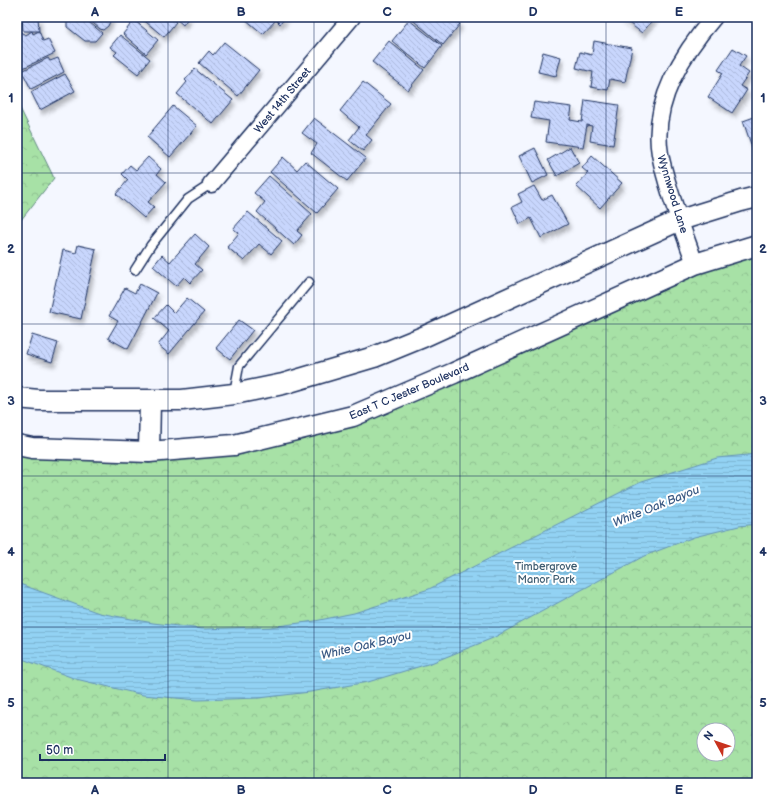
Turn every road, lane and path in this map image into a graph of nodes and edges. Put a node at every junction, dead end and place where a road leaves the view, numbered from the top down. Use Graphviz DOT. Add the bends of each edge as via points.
graph roads {
  1 [pos="352,17"];
  2 [pos="714,17"];
  3 [pos="211,184"];
  4 [pos="757,197"];
  5 [pos="680,220"];
  6 [pos="757,245"];
  7 [pos="695,264"];
  8 [pos="135,270"];
  9 [pos="309,282"];
  10 [pos="234,394"];
  11 [pos="17,398"];
  12 [pos="150,400"];
  13 [pos="17,445"];
  14 [pos="149,452"];
  1 -- 3 [label="street, West 14th Street"];
  2 -- 5 [label="street, Wynnwood Lane" via="676,69 663,104 659,128 660,153"];
  3 -- 8 [label="lane" via="188,199 151,245"];
  4 -- 5 [label="street"];
  5 -- 7 [label="street, Wynnwood Lane"];
  5 -- 10 [label="street" via="374,357 283,384"];
  6 -- 7 [label="street, East T C Jester Boulevard"];
  7 -- 14 [label="street, East T C Jester Boulevard" via="353,416 234,445"];
  9 -- 10 [label="lane" via="239,366"];
  10 -- 12 [label="street" via="182,400"];
  11 -- 12 [label="street"];
  12 -- 14 [label="street"];
  13 -- 14 [label="street, East T C Jester Boulevard" via="32,448"];
}
